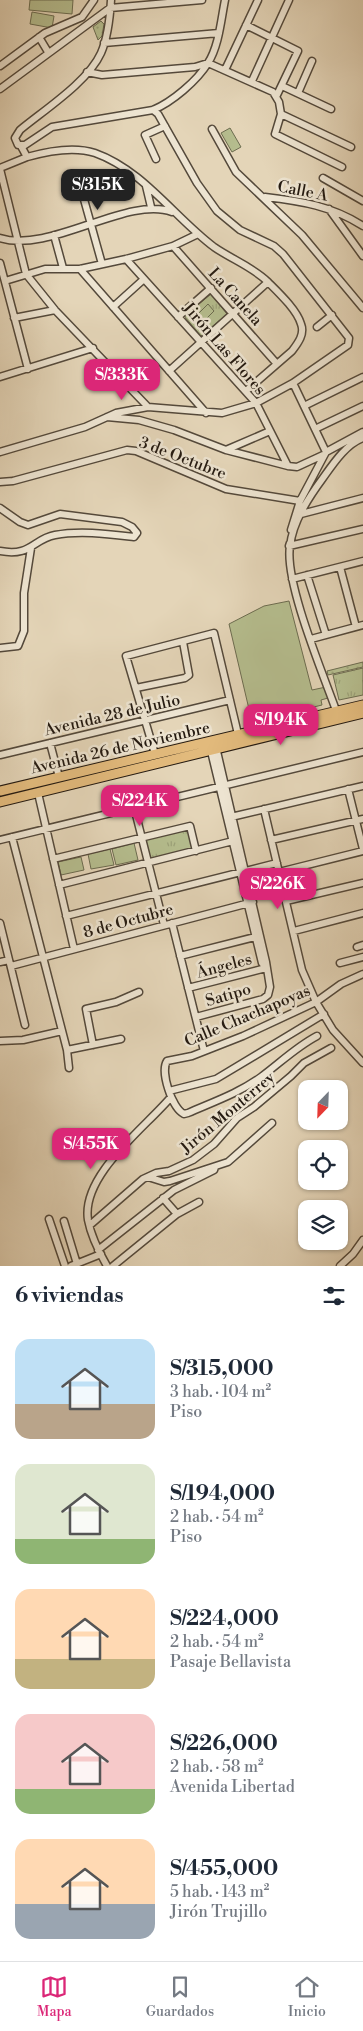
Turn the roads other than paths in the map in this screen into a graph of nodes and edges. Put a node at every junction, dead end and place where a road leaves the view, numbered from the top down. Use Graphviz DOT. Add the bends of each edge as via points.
graph roads {
  1 [pos="94,0"];
  2 [pos="111,0"];
  3 [pos="202,0"];
  4 [pos="225,0"];
  5 [pos="258,0"];
  6 [pos="289,0"];
  7 [pos="110,8"];
  8 [pos="246,25"];
  9 [pos="218,33"];
  10 [pos="39,37"];
  11 [pos="272,37"];
  12 [pos="104,43"];
  13 [pos="48,52"];
  14 [pos="312,61"];
  15 [pos="208,63"];
  16 [pos="0,66"];
  17 [pos="225,70"];
  18 [pos="87,72"];
  19 [pos="252,81"];
  20 [pos="282,86"];
  21 [pos="0,89"];
  22 [pos="298,93"];
  23 [pos="276,97"];
  24 [pos="330,109"];
  25 [pos="153,110"];
  26 [pos="281,114"];
  27 [pos="165,126"];
  28 [pos="212,128"];
  29 [pos="18,144"];
  30 [pos="351,147"];
  31 [pos="27,157"];
  32 [pos="156,159"];
  33 [pos="342,167"];
  34 [pos="0,168"];
  35 [pos="126,171"];
  36 [pos="323,178"];
  37 [pos="145,185"];
  38 [pos="265,197"];
  39 [pos="363,201"];
  40 [pos="151,207"];
  41 [pos="328,208"];
  42 [pos="176,213"];
  43 [pos="91,224"];
  44 [pos="363,226"];
  45 [pos="198,234"];
  46 [pos="54,235"];
  47 [pos="0,238"];
  48 [pos="18,241"];
  49 [pos="173,246"];
  50 [pos="363,256"];
  51 [pos="126,259"];
  52 [pos="0,263"];
  53 [pos="102,264"];
  54 [pos="63,268"];
  55 [pos="80,269"];
  56 [pos="26,274"];
  57 [pos="144,279"];
  58 [pos="5,281"];
  59 [pos="268,282"];
  60 [pos="211,288"];
  61 [pos="113,307"];
  62 [pos="363,308"];
  63 [pos="55,310"];
  64 [pos="233,314"];
  65 [pos="332,315"];
  66 [pos="178,316"];
  67 [pos="14,318"];
  68 [pos="317,327"];
  69 [pos="202,342"];
  70 [pos="93,348"];
  71 [pos="277,364"];
  72 [pos="28,369"];
  73 [pos="169,371"];
  74 [pos="0,377"];
  75 [pos="363,377"];
  76 [pos="293,383"];
  77 [pos="246,392"];
  78 [pos="256,403"];
  79 [pos="304,406"];
  80 [pos="363,406"];
  81 [pos="148,407"];
  82 [pos="206,413"];
  83 [pos="105,417"];
  84 [pos="315,429"];
  85 [pos="270,432"];
  86 [pos="363,432"];
  87 [pos="363,438"];
  88 [pos="226,450"];
  89 [pos="0,452"];
  90 [pos="324,453"];
  91 [pos="288,466"];
  92 [pos="0,482"];
  93 [pos="363,498"];
  94 [pos="300,500"];
  95 [pos="0,508"];
  96 [pos="301,514"];
  97 [pos="363,529"];
  98 [pos="290,546"];
  99 [pos="31,548"];
  100 [pos="0,551"];
  101 [pos="363,561"];
  102 [pos="340,567"];
  103 [pos="307,575"];
  104 [pos="292,579"];
  105 [pos="360,626"];
  106 [pos="326,635"];
  107 [pos="312,639"];
  108 [pos="183,642"];
  109 [pos="0,648"];
  110 [pos="136,688"];
  111 [pos="230,700"];
  112 [pos="363,705"];
  113 [pos="363,713"];
  114 [pos="338,715"];
  115 [pos="145,721"];
  116 [pos="238,734"];
  117 [pos="211,741"];
  118 [pos="50,743"];
  119 [pos="214,750"];
  120 [pos="363,752"];
  121 [pos="154,754"];
  122 [pos="0,755"];
  123 [pos="60,777"];
  124 [pos="223,786"];
  125 [pos="363,786"];
  126 [pos="348,789"];
  127 [pos="0,791"];
  128 [pos="38,793"];
  129 [pos="0,802"];
  130 [pos="134,807"];
  131 [pos="264,809"];
  132 [pos="230,818"];
  133 [pos="359,819"];
  134 [pos="46,828"];
  135 [pos="12,837"];
  136 [pos="142,838"];
  137 [pos="0,840"];
  138 [pos="271,840"];
  139 [pos="236,841"];
  140 [pos="363,850"];
  141 [pos="196,851"];
  142 [pos="54,859"];
  143 [pos="148,862"];
  144 [pos="277,864"];
  145 [pos="243,872"];
  146 [pos="280,872"];
  147 [pos="363,883"];
  148 [pos="59,885"];
  149 [pos="156,893"];
  150 [pos="286,901"];
  151 [pos="250,903"];
  152 [pos="363,913"];
  153 [pos="66,916"];
  154 [pos="0,923"];
  155 [pos="172,923"];
  156 [pos="164,925"];
  157 [pos="294,931"];
  158 [pos="258,936"];
  159 [pos="74,949"];
  160 [pos="180,956"];
  161 [pos="44,957"];
  162 [pos="363,957"];
  163 [pos="0,962"];
  164 [pos="10,963"];
  165 [pos="340,963"];
  166 [pos="266,968"];
  167 [pos="363,974"];
  168 [pos="188,988"];
  169 [pos="139,992"];
  170 [pos="316,1002"];
  171 [pos="324,1014"];
  172 [pos="196,1018"];
  173 [pos="25,1025"];
  174 [pos="62,1031"];
  175 [pos="317,1036"];
  176 [pos="121,1039"];
  177 [pos="0,1040"];
  178 [pos="93,1045"];
  179 [pos="331,1048"];
  180 [pos="67,1050"];
  181 [pos="204,1051"];
  182 [pos="363,1063"];
  183 [pos="69,1068"];
  184 [pos="170,1094"];
  185 [pos="272,1123"];
  186 [pos="215,1167"];
  187 [pos="148,1176"];
  188 [pos="163,1198"];
  189 [pos="199,1202"];
  190 [pos="177,1214"];
  191 [pos="48,1219"];
  192 [pos="64,1221"];
  193 [pos="90,1225"];
  194 [pos="363,1240"];
  195 [pos="99,1252"];
  196 [pos="74,1265"];
  197 [pos="65,1266"];
  198 [pos="107,1266"];
  199 [pos="113,1266"];
  200 [pos="340,1266"];
  1 -- 10 [label="street" via="82,17"];
  2 -- 7 [label="street"];
  3 -- 7 [label="street"];
  4 -- 9 [label="street"];
  5 -- 8 [label="street"];
  6 -- 11 [label="street"];
  7 -- 12 [label="street"];
  7 -- 13 [label="street"];
  8 -- 11 [label="street"];
  8 -- 17 [label="street"];
  9 -- 12 [label="street"];
  9 -- 15 [label="street"];
  10 -- 13 [label="street"];
  10 -- 16 [label="street"];
  11 -- 19 [label="street"];
  11 -- 20 [label="street" via="298,51"];
  12 -- 18 [label="street"];
  13 -- 21 [label="street"];
  14 -- 22 [label="street"];
  15 -- 17 [label="street"];
  15 -- 18 [label="street" via="195,67 102,75"];
  15 -- 25 [label="street" via="180,93"];
  17 -- 19 [label="street"];
  18 -- 29 [label="street" via="16,134"];
  19 -- 23 [label="street"];
  20 -- 22 [label="street"];
  20 -- 23 [label="street"];
  22 -- 24 [label="street"];
  23 -- 26 [label="street"];
  25 -- 27 [label="street"];
  25 -- 29 [label="street" via="52,126"];
  26 -- 30 [label="street"];
  26 -- 33 [label="street" via="275,134"];
  27 -- 32 [label="street" via="145,135"];
  27 -- 65 [label="street" via="217,211 240,230 278,249"];
  28 -- 38 [label="street" via="230,163"];
  29 -- 31 [label="street"];
  31 -- 34 [label="street"];
  31 -- 35 [label="street" via="81,150 108,159"];
  34 -- 48 [label="street"];
  35 -- 37 [label="street"];
  35 -- 43 [label="street" via="80,185"];
  36 -- 39 [label="street"];
  37 -- 40 [label="street"];
  37 -- 42 [label="street"];
  38 -- 41 [label="street, Calle A"];
  38 -- 62 [label="street" via="302,234"];
  40 -- 42 [label="street"];
  40 -- 43 [label="street"];
  41 -- 44 [label="street, Calle A"];
  41 -- 50 [label="street"];
  42 -- 45 [label="street"];
  43 -- 46 [label="street"];
  43 -- 53 [label="street"];
  45 -- 49 [label="street"];
  45 -- 59 [label="street"];
  46 -- 48 [label="street"];
  46 -- 54 [label="street"];
  47 -- 48 [label="street"];
  48 -- 56 [label="street"];
  49 -- 51 [label="street"];
  49 -- 60 [label="street, La Canela"];
  51 -- 53 [label="street"];
  51 -- 57 [label="street, Jirón Las Flores"];
  52 -- 58 [label="street"];
  53 -- 55 [label="street"];
  54 -- 55 [label="street"];
  54 -- 56 [label="street"];
  55 -- 61 [label="street"];
  56 -- 58 [label="street"];
  56 -- 63 [label="street"];
  57 -- 61 [label="street"];
  57 -- 66 [label="street, Jirón Las Flores"];
  58 -- 67 [label="street"];
  59 -- 64 [label="street"];
  59 -- 71 [label="street" via="298,316 303,331 298,344"];
  60 -- 64 [label="street, La Canela"];
  60 -- 66 [label="street"];
  61 -- 73 [label="street"];
  63 -- 67 [label="street"];
  63 -- 70 [label="street"];
  64 -- 69 [label="street"];
  64 -- 71 [label="street, La Canela"];
  65 -- 68 [label="street"];
  65 -- 76 [label="street" via="349,338 348,345"];
  66 -- 69 [label="street, Jirón Las Flores"];
  67 -- 72 [label="street"];
  69 -- 73 [label="street"];
  69 -- 77 [label="street, Jirón Las Flores"];
  70 -- 72 [label="street"];
  70 -- 81 [label="street"];
  71 -- 77 [label="street"];
  72 -- 74 [label="street"];
  73 -- 82 [label="street"];
  75 -- 79 [label="street"];
  76 -- 78 [label="street"];
  76 -- 79 [label="street"];
  77 -- 78 [label="street, Jirón Las Flores"];
  78 -- 82 [label="street" via="222,413"];
  78 -- 85 [label="street, Jirón Las Flores"];
  79 -- 84 [label="street"];
  80 -- 84 [label="street"];
  81 -- 82 [label="street"];
  81 -- 83 [label="street"];
  83 -- 88 [label="street" via="148,423"];
  83 -- 89 [label="street" via="85,427"];
  84 -- 90 [label="street"];
  85 -- 88 [label="street"];
  85 -- 91 [label="street, Jirón Las Flores"];
  86 -- 90 [label="street"];
  87 -- 96 [label="street" via="332,466"];
  88 -- 91 [label="street"];
  90 -- 91 [label="street" via="297,467"];
  90 -- 94 [label="street"];
  92 -- 94 [label="street, 3 de Octubre" via="127,450 226,489"];
  93 -- 96 [label="street"];
  94 -- 98 [label="street" via="293,520"];
  95 -- 99 [label="street" via="28,525 60,514 122,522 137,533 134,537 57,534 44,538"];
  96 -- 98 [label="street"];
  97 -- 98 [label="street"];
  98 -- 104 [label="street"];
  99 -- 100 [label="street" via="16,552"];
  99 -- 109 [label="street" via="24,593 22,639 18,646"];
  101 -- 102 [label="street"];
  102 -- 103 [label="street"];
  102 -- 105 [label="street"];
  103 -- 104 [label="street"];
  103 -- 106 [label="street"];
  104 -- 107 [label="street"];
  105 -- 106 [label="street"];
  106 -- 107 [label="street"];
  107 -- 114 [label="street"];
  108 -- 110 [label="street" via="189,675"];
  108 -- 110 [label="street" via="126,656"];
  108 -- 111 [label="street" via="214,633"];
  110 -- 115 [label="street"];
  111 -- 115 [label="street, Avenida 28 de Julio"];
  111 -- 116 [label="street"];
  112 -- 114 [label="main road, Avenida 26 de Noviembre"];
  113 -- 114 [label="main road, Avenida 26 de Noviembre"];
  114 -- 116 [label="main road, Avenida 26 de Noviembre"];
  114 -- 119 [label="main road, Avenida 26 de Noviembre"];
  115 -- 118 [label="street, Avenida 28 de Julio"];
  115 -- 121 [label="street"];
  116 -- 117 [label="main road, Avenida 26 de Noviembre"];
  117 -- 119 [label="street"];
  117 -- 121 [label="main road, Avenida 26 de Noviembre"];
  118 -- 122 [label="street, Avenida 28 de Julio"];
  118 -- 123 [label="street"];
  119 -- 124 [label="street"];
  119 -- 128 [label="main road, Avenida 26 de Noviembre"];
  120 -- 124 [label="street"];
  121 -- 123 [label="main road, Avenida 26 de Noviembre"];
  123 -- 127 [label="main road, Avenida 26 de Noviembre"];
  124 -- 130 [label="street"];
  124 -- 132 [label="street"];
  125 -- 126 [label="street"];
  126 -- 131 [label="street"];
  126 -- 133 [label="street"];
  128 -- 129 [label="main road, Avenida 26 de Noviembre"];
  128 -- 134 [label="street"];
  130 -- 134 [label="street"];
  130 -- 136 [label="street"];
  131 -- 132 [label="street"];
  131 -- 138 [label="street"];
  132 -- 139 [label="street"];
  133 -- 138 [label="street"];
  133 -- 140 [label="street"];
  134 -- 135 [label="street"];
  134 -- 142 [label="street"];
  135 -- 137 [label="street"];
  135 -- 161 [label="street"];
  136 -- 141 [label="street" via="190,826"];
  136 -- 142 [label="street"];
  136 -- 143 [label="street"];
  138 -- 144 [label="street"];
  139 -- 141 [label="street"];
  139 -- 145 [label="street"];
  140 -- 146 [label="street"];
  141 -- 143 [label="street"];
  142 -- 148 [label="street"];
  143 -- 148 [label="street"];
  143 -- 149 [label="street"];
  144 -- 145 [label="street"];
  144 -- 146 [label="street"];
  145 -- 149 [label="street"];
  145 -- 151 [label="street"];
  146 -- 150 [label="street"];
  147 -- 150 [label="street"];
  148 -- 153 [label="street"];
  149 -- 153 [label="street"];
  149 -- 156 [label="street"];
  150 -- 157 [label="street"];
  151 -- 155 [label="street, 8 de Octubre"];
  151 -- 158 [label="street"];
  152 -- 157 [label="street"];
  153 -- 159 [label="street"];
  154 -- 164 [label="street"];
  155 -- 156 [label="street, 8 de Octubre"];
  155 -- 160 [label="street"];
  156 -- 159 [label="street, 8 de Octubre"];
  157 -- 170 [label="street" via="302,970"];
  158 -- 160 [label="street"];
  158 -- 166 [label="street" via="262,963"];
  159 -- 161 [label="street, 8 de Octubre"];
  160 -- 168 [label="street"];
  161 -- 164 [label="street, 8 de Octubre"];
  161 -- 174 [label="street"];
  162 -- 165 [label="street"];
  163 -- 164 [label="street, 8 de Octubre"];
  164 -- 173 [label="street"];
  166 -- 168 [label="street, Ángeles"];
  166 -- 172 [label="street, Satipo" via="270,987 267,997"];
  167 -- 170 [label="street, Calle Chachapoyas" via="341,984"];
  168 -- 172 [label="street"];
  169 -- 178 [label="street" via="86,1009"];
  170 -- 171 [label="street"];
  170 -- 181 [label="street, Calle Chachapoyas"];
  171 -- 182 [label="street" via="333,1030"];
  171 -- 184 [label="street" via="216,1079"];
  172 -- 181 [label="street"];
  174 -- 177 [label="street" via="23,1040"];
  174 -- 180 [label="street"];
  175 -- 184 [label="street" via="230,1095 181,1114"];
  176 -- 178 [label="street"];
  178 -- 180 [label="street"];
  179 -- 187 [label="street, Jirón Monterrey" via="304,1063 237,1118 214,1144 193,1160"];
  180 -- 183 [label="street"];
  181 -- 184 [label="street, Calle Chachapoyas" via="166,1062"];
  184 -- 193 [label="street" via="101,1174 89,1204"];
  185 -- 186 [label="street" via="237,1155"];
  186 -- 187 [label="street" via="164,1182"];
  186 -- 188 [label="street"];
  187 -- 193 [label="street, Jirón Monterrey"];
  188 -- 190 [label="street"];
  188 -- 195 [label="street"];
  189 -- 190 [label="street"];
  190 -- 199 [label="street"];
  191 -- 197 [label="street"];
  192 -- 196 [label="street"];
  193 -- 195 [label="street"];
  194 -- 200 [label="street"];
  195 -- 196 [label="street"];
  195 -- 198 [label="street"];
}
